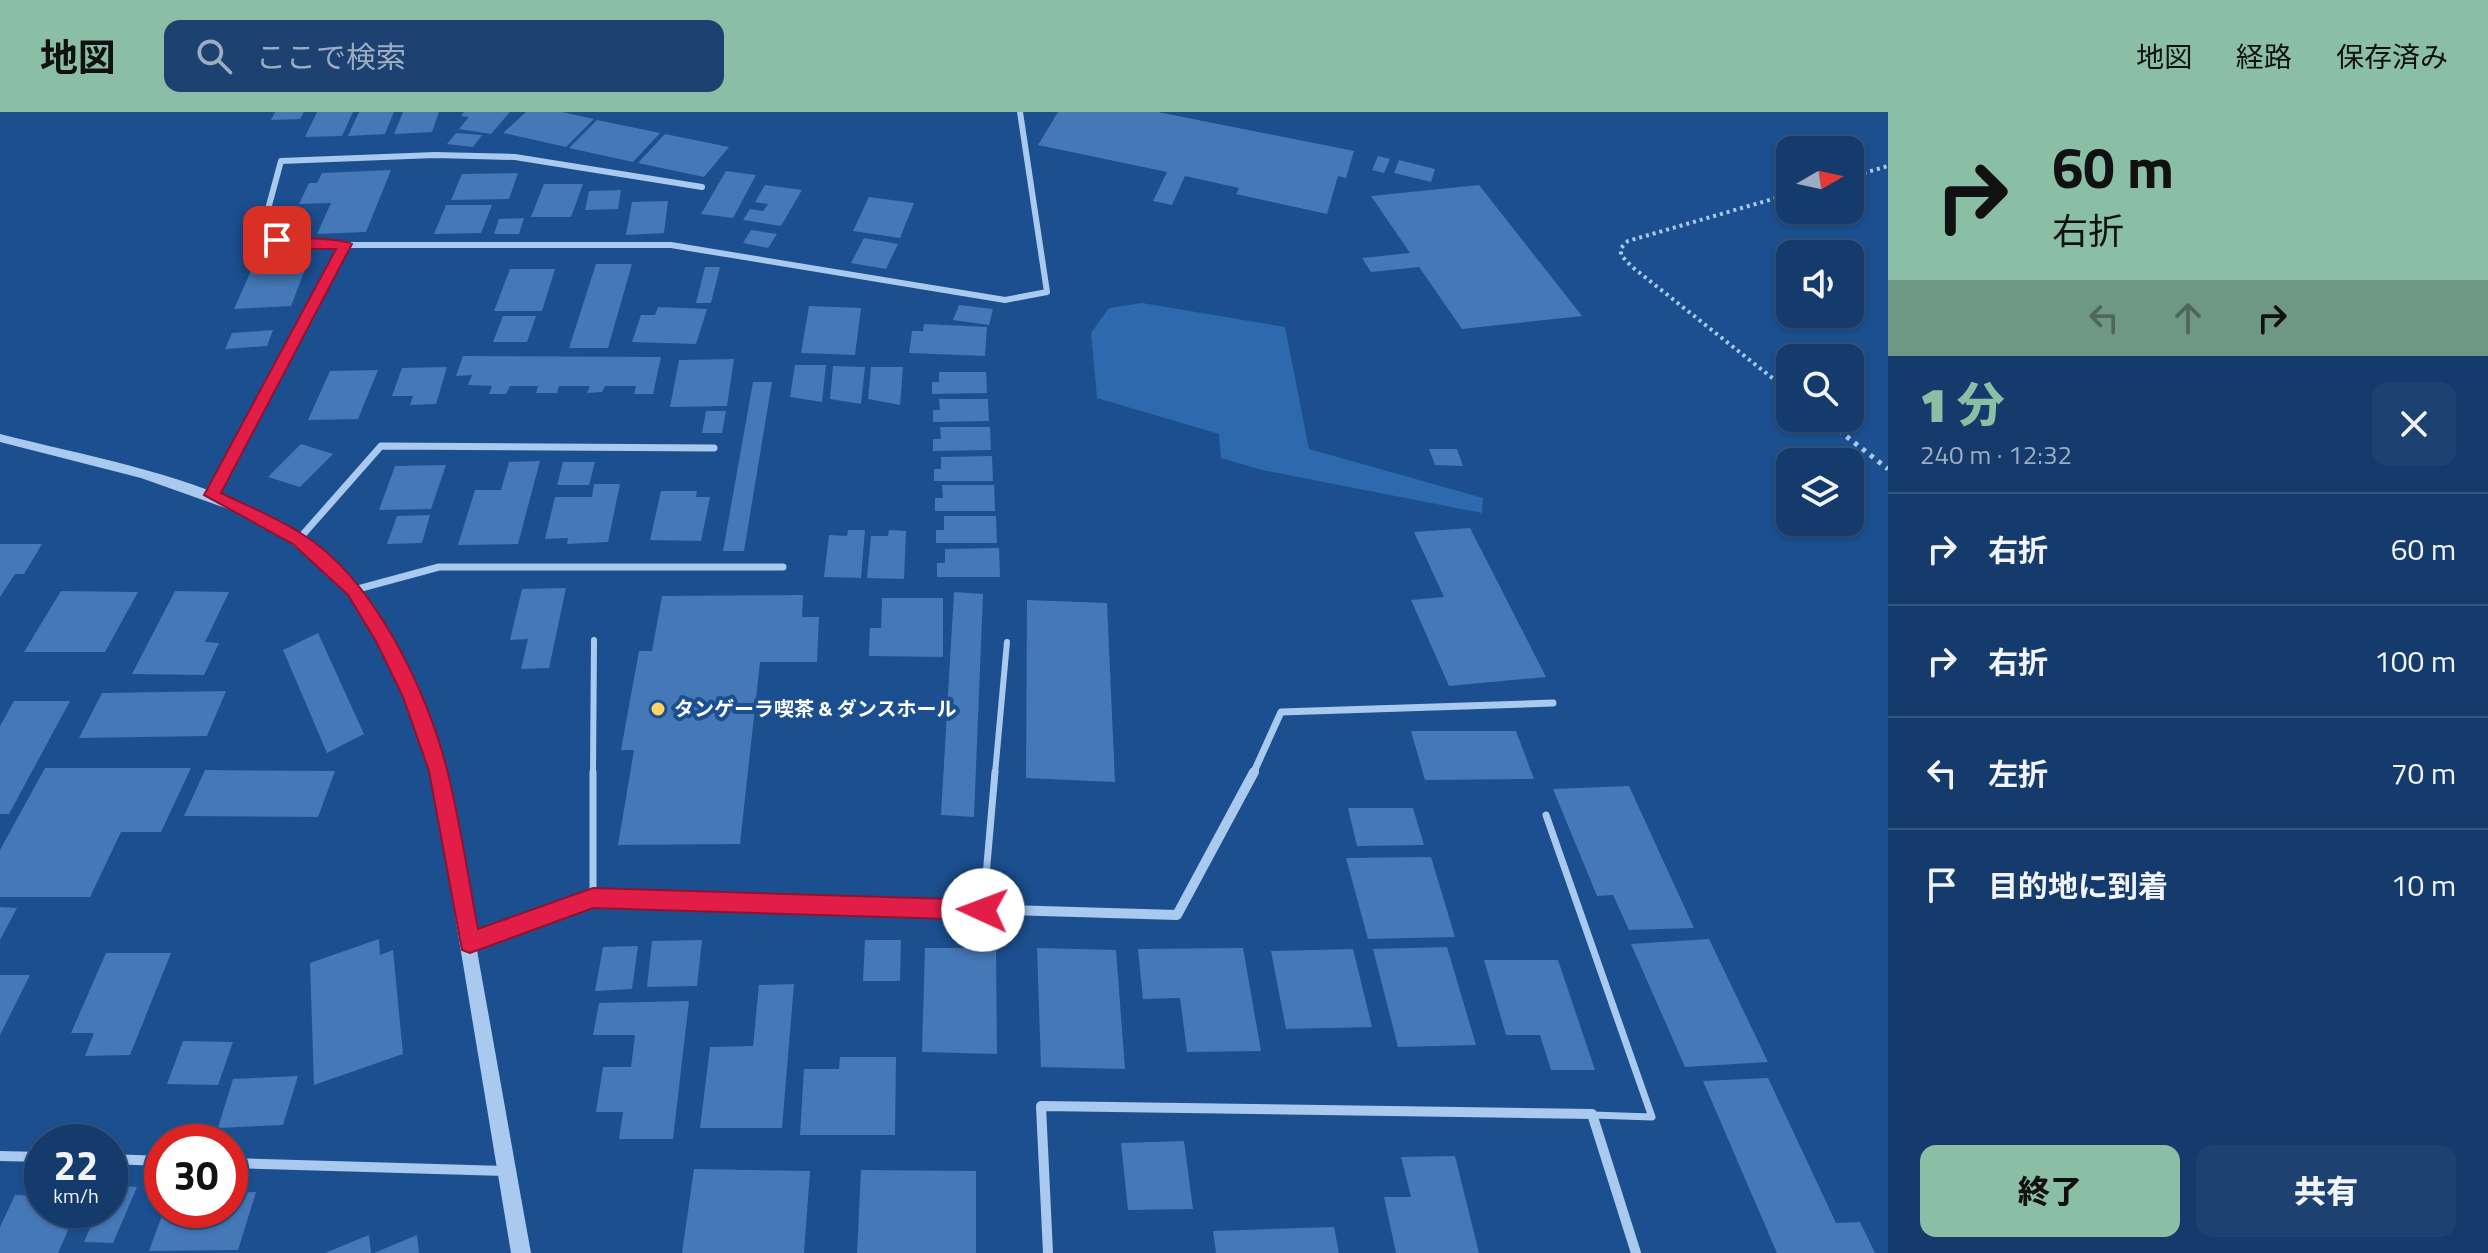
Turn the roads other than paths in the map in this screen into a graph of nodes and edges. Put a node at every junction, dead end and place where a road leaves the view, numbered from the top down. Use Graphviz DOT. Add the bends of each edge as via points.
graph roads {
  1 [pos="1020,112"];
  2 [pos="702,187"];
  3 [pos="345,244"];
  4 [pos="0,438"];
  5 [pos="714,448"];
  6 [pos="212,495"];
  7 [pos="299,539"];
  8 [pos="783,567"];
  9 [pos="354,590"];
  10 [pos="594,640"];
  11 [pos="1007,642"];
  12 [pos="1553,703"];
  13 [pos="1546,815"];
  14 [pos="593,898"];
  15 [pos="983,910"];
  16 [pos="470,942"];
  17 [pos="1592,1114"];
  18 [pos="0,1156"];
  19 [pos="24,1157"];
  20 [pos="248,1164"];
  21 [pos="508,1171"];
  22 [pos="521,1253"];
  23 [pos="1048,1253"];
  24 [pos="1636,1253"];
  1 -- 3 [label="street" via="1047,292 1005,300 671,245"];
  2 -- 3 [label="street" via="515,157 281,161 261,235 306,245"];
  3 -- 6 [label="street"];
  4 -- 6 [label="street"];
  5 -- 7 [label="street" via="381,446"];
  6 -- 7 [label="street"];
  7 -- 9 [label="street"];
  8 -- 9 [label="street" via="439,567"];
  9 -- 16 [label="street" via="412,697 438,771"];
  10 -- 14 [label="lane"];
  11 -- 15 [label="lane"];
  12 -- 15 [label="street" via="1281,712 1246,790 1177,915"];
  13 -- 17 [label="lane" via="1652,1117"];
  14 -- 15 [label="street"];
  14 -- 16 [label="street"];
  16 -- 21 [label="street"];
  17 -- 23 [label="street" via="1041,1106"];
  17 -- 24 [label="street"];
  18 -- 19 [label="street"];
  20 -- 21 [label="street"];
  21 -- 22 [label="street"];
}
